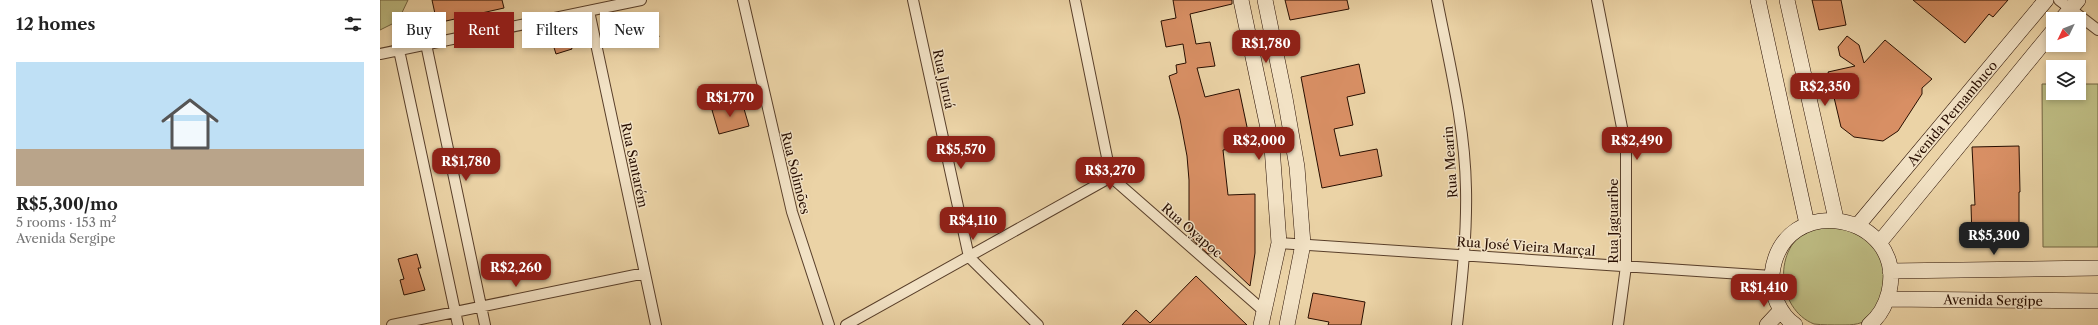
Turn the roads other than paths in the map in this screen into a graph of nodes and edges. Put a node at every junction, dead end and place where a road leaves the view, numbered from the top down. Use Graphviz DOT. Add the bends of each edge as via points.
graph roads {
  1 [pos="641,0"];
  2 [pos="743,0"];
  3 [pos="913,0"];
  4 [pos="1075,0"];
  5 [pos="1241,0"];
  6 [pos="1265,0"];
  7 [pos="1437,0"];
  8 [pos="1597,0"];
  9 [pos="1758,0"];
  10 [pos="1787,0"];
  11 [pos="2046,0"];
  12 [pos="2068,7"];
  13 [pos="590,11"];
  14 [pos="2098,30"];
  15 [pos="2046,39"];
  16 [pos="446,40"];
  17 [pos="408,48"];
  18 [pos="427,48"];
  19 [pos="399,50"];
  20 [pos="380,54"];
  21 [pos="1281,75"];
  22 [pos="1258,80"];
  23 [pos="1111,177"];
  24 [pos="1836,219"];
  25 [pos="1807,224"];
  26 [pos="1858,225"];
  27 [pos="1279,243"];
  28 [pos="1878,243"];
  29 [pos="1303,244"];
  30 [pos="1464,255"];
  31 [pos="969,256"];
  32 [pos="1626,266"];
  33 [pos="2098,268"];
  34 [pos="1890,271"];
  35 [pos="644,273"];
  36 [pos="1772,276"];
  37 [pos="1887,299"];
  38 [pos="2098,301"];
  39 [pos="481,307"];
  40 [pos="1781,310"];
  41 [pos="455,312"];
  42 [pos="1263,318"];
  43 [pos="392,325"];
  44 [pos="458,325"];
  45 [pos="485,325"];
  46 [pos="656,325"];
  47 [pos="829,325"];
  48 [pos="846,325"];
  49 [pos="1038,325"];
  50 [pos="1287,325"];
  51 [pos="1457,325"];
  52 [pos="1618,325"];
  53 [pos="1767,325"];
  54 [pos="1795,325"];
  55 [pos="1869,325"];
  1 -- 13 [label="street"];
  2 -- 47 [label="street, Rua Solimões" via="792,212"];
  3 -- 31 [label="street, Rua Juruá"];
  4 -- 23 [label="street"];
  5 -- 22 [label="street"];
  6 -- 21 [label="street"];
  7 -- 30 [label="street, Rua Mearin" via="1459,108 1466,188"];
  8 -- 32 [label="street, Rua Jaguaribe" via="1626,148"];
  9 -- 25 [label="street"];
  10 -- 24 [label="street"];
  11 -- 26 [label="street, Avenida Pernambuco"];
  12 -- 14 [label="street"];
  13 -- 16 [label="street"];
  13 -- 35 [label="street, Rua Santarém"];
  15 -- 28 [label="street, Avenida Pernambuco"];
  17 -- 19 [label="street"];
  18 -- 39 [label="street"];
  19 -- 20 [label="street"];
  19 -- 41 [label="street"];
  21 -- 22 [label="street"];
  21 -- 29 [label="street" via="1297,167"];
  22 -- 27 [label="street" via="1272,147"];
  23 -- 31 [label="street"];
  23 -- 42 [label="street, Rua Oyapoc"];
  24 -- 25 [label="street"];
  24 -- 26 [label="street"];
  25 -- 36 [label="street" via="1793,233 1782,245 1775,260"];
  26 -- 28 [label="street"];
  27 -- 29 [label="street, Rua José Vieira Marçal"];
  27 -- 42 [label="street"];
  28 -- 34 [label="street" via="1886,256"];
  29 -- 30 [label="street, Rua José Vieira Marçal"];
  29 -- 50 [label="street"];
  30 -- 32 [label="street, Rua José Vieira Marçal"];
  30 -- 51 [label="street, Rua Mearin"];
  31 -- 48 [label="street"];
  31 -- 49 [label="street"];
  32 -- 36 [label="street, Rua José Vieira Marçal"];
  32 -- 52 [label="street, Rua Jaguaribe"];
  33 -- 34 [label="street"];
  34 -- 37 [label="street" via="1891,285"];
  35 -- 39 [label="street"];
  35 -- 46 [label="street, Rua Santarém"];
  36 -- 40 [label="street" via="1774,294"];
  37 -- 38 [label="street, Avenida Sergipe"];
  37 -- 55 [label="street" via="1881,312"];
  39 -- 41 [label="street"];
  39 -- 45 [label="street"];
  40 -- 53 [label="street"];
  40 -- 54 [label="street"];
  41 -- 43 [label="street"];
  41 -- 44 [label="street"];
}
